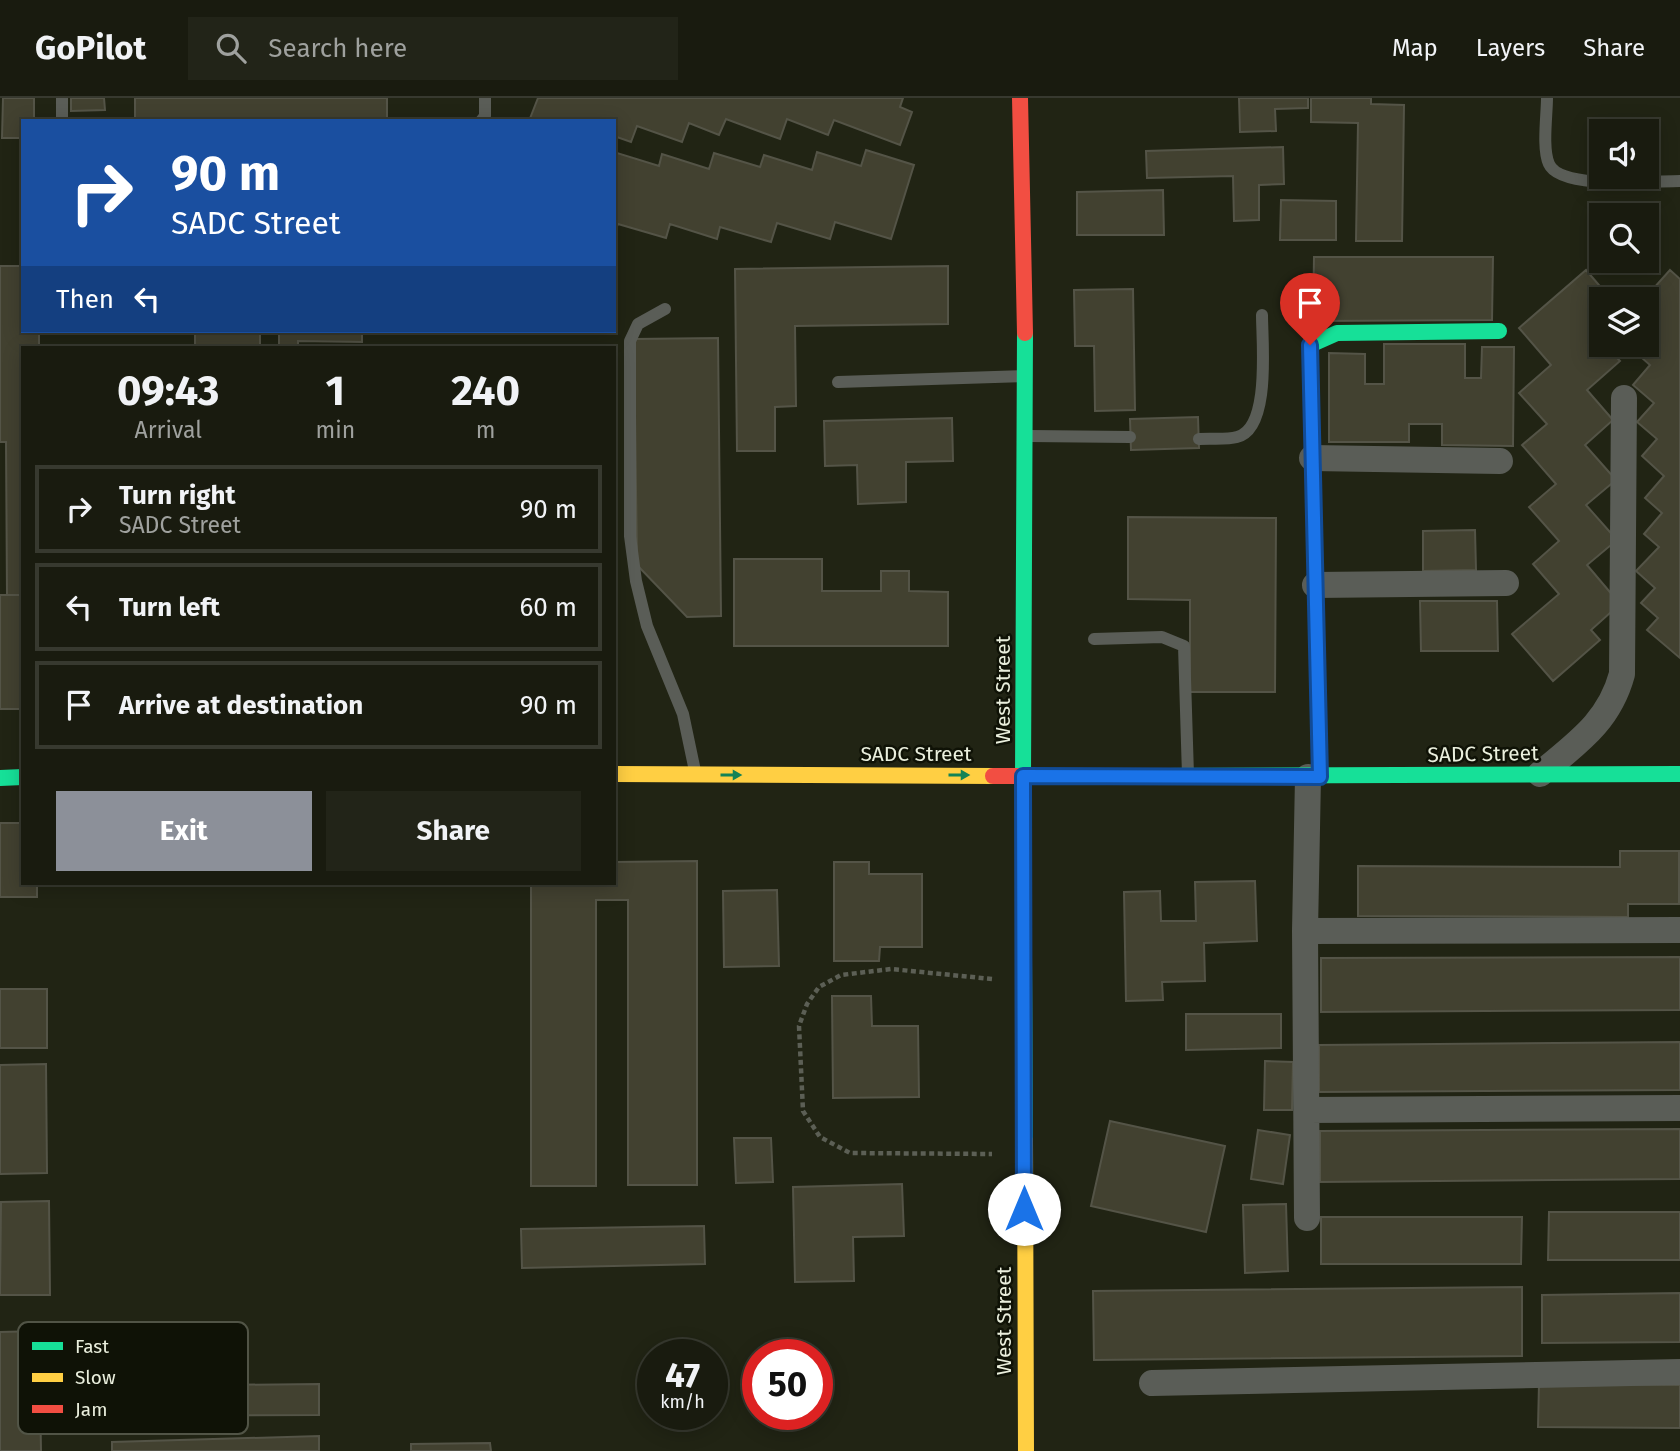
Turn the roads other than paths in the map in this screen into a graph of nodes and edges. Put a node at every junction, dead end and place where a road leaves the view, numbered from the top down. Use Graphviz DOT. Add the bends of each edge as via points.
graph roads {
  1 [pos="62,98"];
  2 [pos="485,98"];
  3 [pos="1020,98"];
  4 [pos="1547,98"];
  5 [pos="62,119"];
  6 [pos="483,119"];
  7 [pos="1680,181"];
  8 [pos="665,309"];
  9 [pos="1262,315"];
  10 [pos="1499,331"];
  11 [pos="1026,376"];
  12 [pos="838,382"];
  13 [pos="1624,398"];
  14 [pos="1025,436"];
  15 [pos="1130,437"];
  16 [pos="1199,439"];
  17 [pos="1312,458"];
  18 [pos="1500,461"];
  19 [pos="1506,583"];
  20 [pos="1315,585"];
  21 [pos="1094,639"];
  22 [pos="616,774"];
  23 [pos="696,774"];
  24 [pos="1540,774"];
  25 [pos="1680,774"];
  26 [pos="1023,776"];
  27 [pos="1188,776"];
  28 [pos="1314,777"];
  29 [pos="0,778"];
  30 [pos="21,778"];
  31 [pos="1680,930"];
  32 [pos="1305,931"];
  33 [pos="1680,1108"];
  34 [pos="1308,1110"];
  35 [pos="1307,1218"];
  36 [pos="1680,1372"];
  37 [pos="1153,1384"];
  38 [pos="1026,1451"];
  1 -- 5 [label="lane"];
  2 -- 6 [label="lane"];
  3 -- 11 [label="street, West Street"];
  4 -- 7 [label="lane" via="1546,152 1549,165 1560,176 1579,181"];
  8 -- 23 [label="lane" via="638,324 630,341 630,536 648,626 683,714"];
  9 -- 16 [label="lane" via="1261,405 1252,426 1240,437"];
  10 -- 17 [label="street" via="1337,333 1310,345"];
  11 -- 12 [label="lane"];
  11 -- 14 [label="street, West Street"];
  13 -- 24 [label="street" via="1622,674 1604,715"];
  14 -- 15 [label="lane"];
  14 -- 26 [label="street, West Street"];
  17 -- 18 [label="street"];
  17 -- 20 [label="street"];
  19 -- 20 [label="street"];
  20 -- 28 [label="street"];
  21 -- 27 [label="lane" via="1162,636 1184,646"];
  22 -- 23 [label="street, SADC Street"];
  23 -- 26 [label="street, SADC Street, one-way"];
  24 -- 25 [label="street, SADC Street"];
  24 -- 28 [label="street, SADC Street"];
  26 -- 27 [label="street, SADC Street"];
  26 -- 38 [label="street, West Street"];
  27 -- 28 [label="street, SADC Street"];
  28 -- 32 [label="street"];
  29 -- 30 [label="street"];
  31 -- 32 [label="street"];
  32 -- 34 [label="street"];
  33 -- 34 [label="street"];
  34 -- 35 [label="street"];
  36 -- 37 [label="street"];
}
